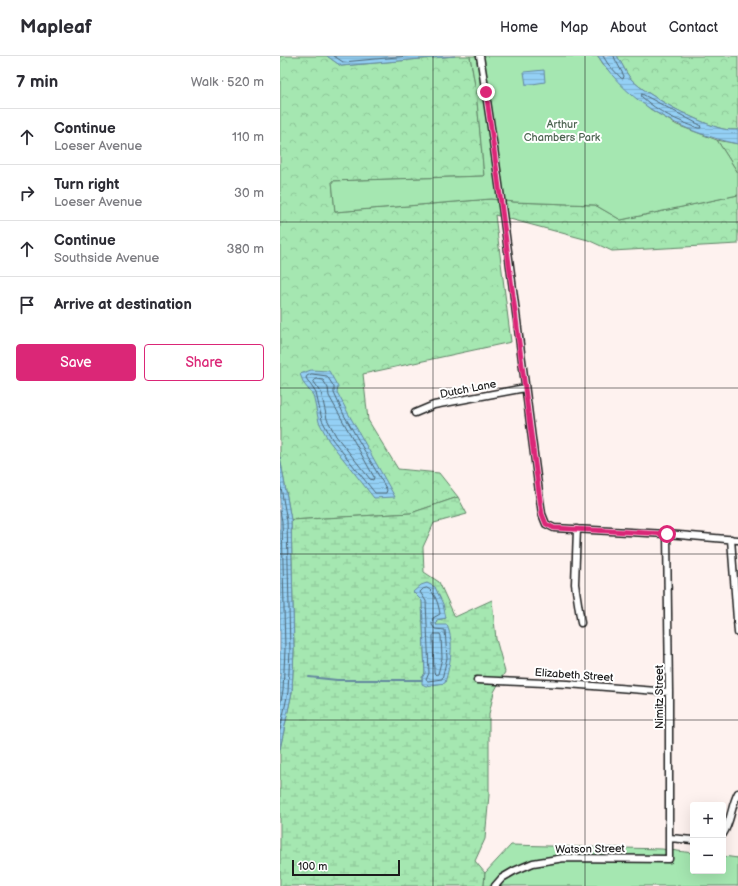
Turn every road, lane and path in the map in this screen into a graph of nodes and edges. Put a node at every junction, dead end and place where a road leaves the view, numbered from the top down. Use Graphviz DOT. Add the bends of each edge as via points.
graph roads {
  1 [pos="480,56"];
  2 [pos="524,388"];
  3 [pos="415,413"];
  4 [pos="577,529"];
  5 [pos="667,534"];
  6 [pos="731,539"];
  7 [pos="738,540"];
  8 [pos="581,623"];
  9 [pos="738,633"];
  10 [pos="477,680"];
  11 [pos="669,692"];
  12 [pos="738,793"];
  13 [pos="726,826"];
  14 [pos="669,838"];
  15 [pos="690,840"];
  16 [pos="669,859"];
  17 [pos="495,886"];
  1 -- 2 [label="street" via="510,262"];
  2 -- 3 [label="street, Dutch Lane" via="434,406"];
  2 -- 4 [label="street" via="542,514 546,524 554,528"];
  4 -- 5 [label="street"];
  4 -- 8 [label="street" via="575,584"];
  5 -- 6 [label="street"];
  5 -- 11 [label="street, Nimitz Street"];
  6 -- 7 [label="street"];
  6 -- 9 [label="street"];
  10 -- 11 [label="street, Elizabeth Street"];
  11 -- 14 [label="street, Nimitz Street"];
  12 -- 13 [label="street"];
  14 -- 15 [label="street"];
  14 -- 16 [label="street, Nimitz Street"];
  16 -- 17 [label="street, Watson Street" via="564,858 533,863 502,878"];
}
